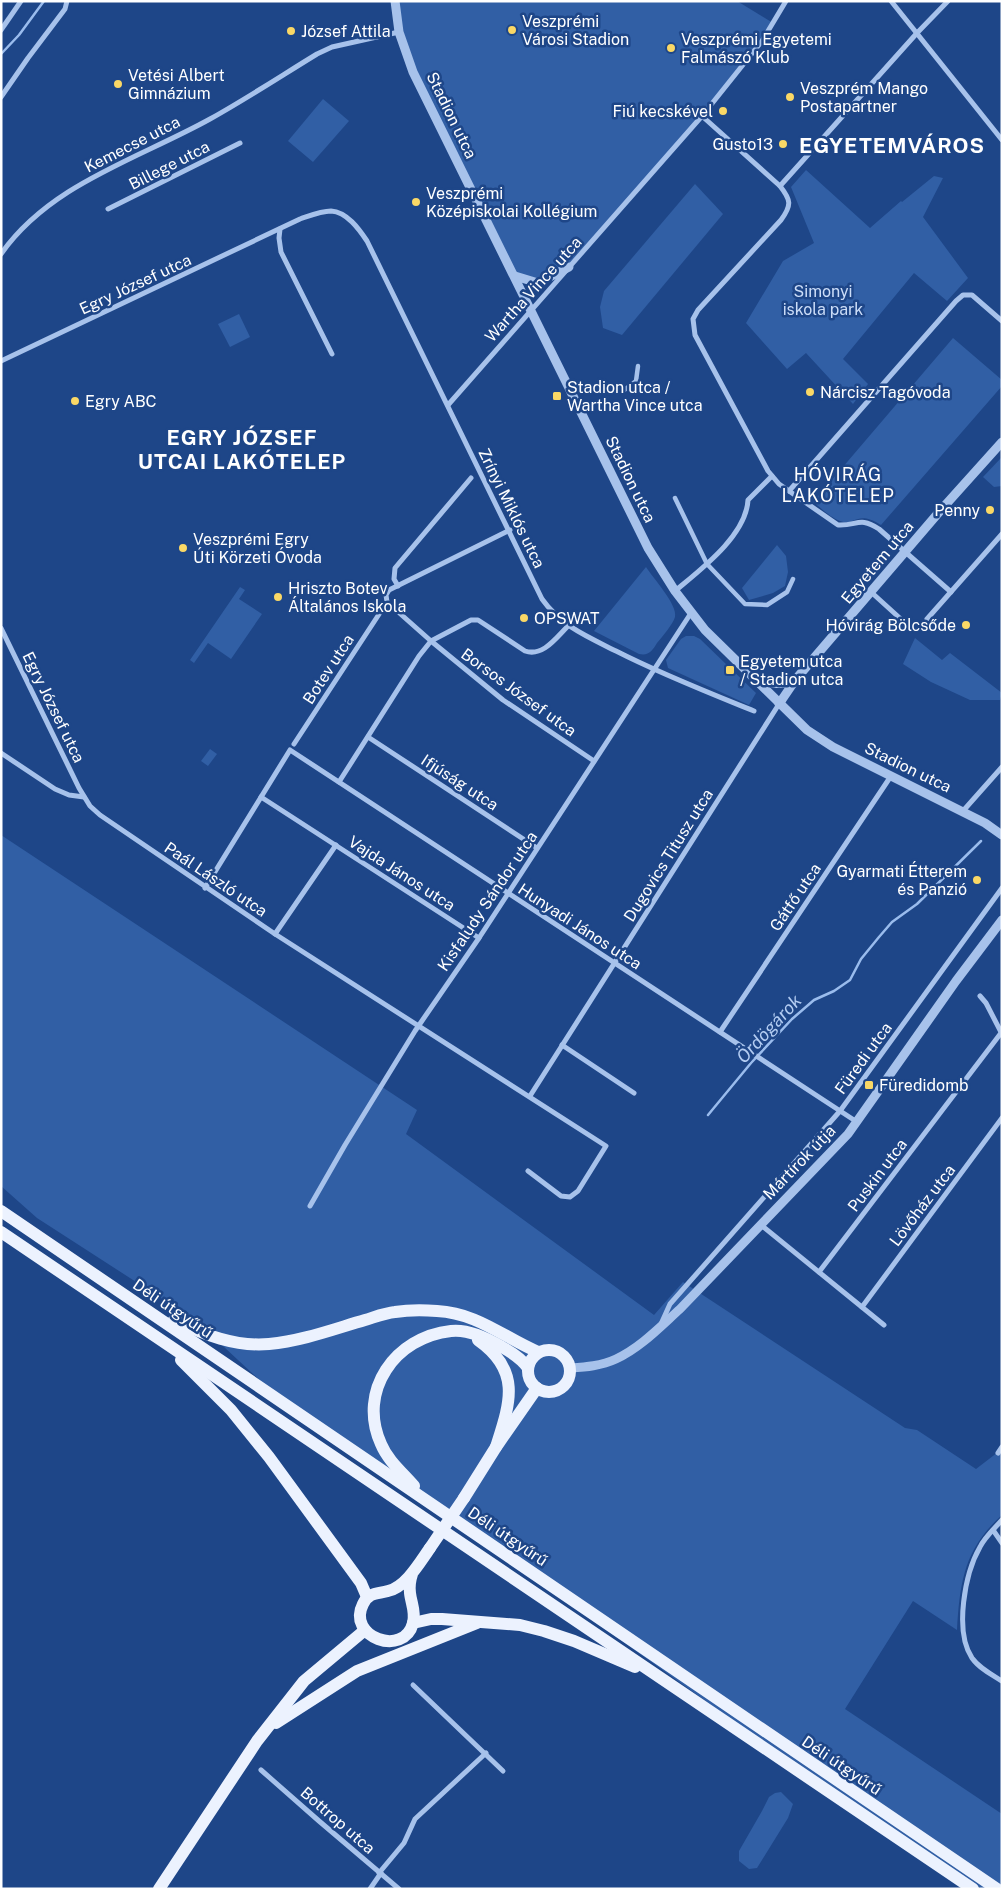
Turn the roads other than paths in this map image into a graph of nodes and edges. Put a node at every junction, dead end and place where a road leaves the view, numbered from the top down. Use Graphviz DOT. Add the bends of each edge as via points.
graph roads {
  1 [pos="22,1"];
  2 [pos="68,1"];
  3 [pos="395,1"];
  4 [pos="786,1"];
  5 [pos="891,1"];
  6 [pos="948,1"];
  7 [pos="1,30"];
  8 [pos="399,32"];
  9 [pos="917,33"];
  10 [pos="1,97"];
  11 [pos="702,116"];
  12 [pos="1002,140"];
  13 [pos="240,143"];
  14 [pos="780,186"];
  15 [pos="108,210"];
  16 [pos="344,217"];
  17 [pos="280,229"];
  18 [pos="1,254"];
  19 [pos="569,267"];
  20 [pos="514,276"];
  21 [pos="531,309"];
  22 [pos="1002,321"];
  23 [pos="332,354"];
  24 [pos="1,361"];
  25 [pos="638,366"];
  26 [pos="623,391"];
  27 [pos="448,405"];
  28 [pos="1002,442"];
  29 [pos="772,476"];
  30 [pos="471,478"];
  31 [pos="789,491"];
  32 [pos="674,498"];
  33 [pos="510,530"];
  34 [pos="1002,534"];
  35 [pos="905,552"];
  36 [pos="707,564"];
  37 [pos="793,579"];
  38 [pos="398,586"];
  39 [pos="675,591"];
  40 [pos="872,592"];
  41 [pos="951,592"];
  42 [pos="387,602"];
  43 [pos="690,613"];
  44 [pos="928,620"];
  45 [pos="903,621"];
  46 [pos="568,626"];
  47 [pos="1,628"];
  48 [pos="430,641"];
  49 [pos="653,670"];
  50 [pos="751,675"];
  51 [pos="796,678"];
  52 [pos="779,704"];
  53 [pos="754,711"];
  54 [pos="368,737"];
  55 [pos="294,744"];
  56 [pos="1,753"];
  57 [pos="594,761"];
  58 [pos="1002,767"];
  59 [pos="891,776"];
  60 [pos="339,782"];
  61 [pos="84,797"];
  62 [pos="261,797"];
  63 [pos="963,811"];
  64 [pos="1000,834"];
  65 [pos="336,845"];
  66 [pos="537,848"];
  67 [pos="205,888"];
  68 [pos="1002,888"];
  69 [pos="508,893"];
  70 [pos="1000,923"];
  71 [pos="275,934"];
  72 [pos="479,938"];
  73 [pos="615,963"];
  74 [pos="980,996"];
  75 [pos="419,1025"];
  76 [pos="720,1032"];
  77 [pos="1001,1033"];
  78 [pos="562,1045"];
  79 [pos="634,1093"];
  80 [pos="530,1096"];
  81 [pos="840,1111"];
  82 [pos="1002,1118"];
  83 [pos="857,1122"];
  84 [pos="528,1171"];
  85 [pos="310,1206"];
  86 [pos="1,1211"];
  87 [pos="760,1225"];
  88 [pos="1,1232"];
  89 [pos="819,1272"];
  90 [pos="142,1306"];
  91 [pos="862,1307"];
  92 [pos="884,1325"];
  93 [pos="660,1328"];
  94 [pos="465,1332"];
  95 [pos="161,1340"];
  96 [pos="538,1352"];
  97 [pos="528,1368"];
  98 [pos="570,1368"];
  99 [pos="537,1388"];
  100 [pos="496,1447"];
  101 [pos="1002,1447"];
  102 [pos="998,1453"];
  103 [pos="434,1505"];
  104 [pos="1002,1520"];
  105 [pos="993,1530"];
  106 [pos="1002,1543"];
  107 [pos="412,1574"];
  108 [pos="367,1597"];
  109 [pos="482,1621"];
  110 [pos="413,1623"];
  111 [pos="365,1630"];
  112 [pos="663,1679"];
  113 [pos="1002,1681"];
  114 [pos="413,1685"];
  115 [pos="270,1726"];
  116 [pos="486,1753"];
  117 [pos="261,1770"];
  118 [pos="503,1771"];
  119 [pos="380,1873"];
  120 [pos="159,1889"];
  121 [pos="370,1889"];
  122 [pos="399,1889"];
  123 [pos="973,1889"];
  124 [pos="997,1889"];
  1 -- 7 [label="street"];
  2 -- 10 [label="street" via="66,9"];
  3 -- 8 [label="street, Stadion utca"];
  4 -- 11 [label="street, Wartha Vince utca" via="762,41"];
  5 -- 9 [label="street"];
  6 -- 9 [label="street"];
  8 -- 18 [label="street, Kemecse utca" via="317,54 208,120 64,193 35,215"];
  8 -- 20 [label="street, Stadion utca" via="413,72"];
  9 -- 12 [label="street"];
  9 -- 14 [label="street"];
  11 -- 14 [label="street"];
  11 -- 19 [label="street, Wartha Vince utca"];
  13 -- 15 [label="street, Billege utca"];
  14 -- 29 [label="street" via="789,197 788,210 693,319 695,335"];
  16 -- 17 [label="street, Egry József utca" via="332,211"];
  16 -- 27 [label="street, Zrínyi Miklós utca" via="357,226 367,241"];
  17 -- 23 [label="street" via="281,252"];
  17 -- 24 [label="street, Egry József utca"];
  19 -- 20 [label="street" via="538,282"];
  19 -- 21 [label="street, Wartha Vince utca"];
  20 -- 21 [label="street, Stadion utca"];
  21 -- 27 [label="street, Wartha Vince utca"];
  21 -- 39 [label="street, Stadion utca" via="648,548"];
  22 -- 31 [label="street" via="972,296 963,296 956,301"];
  25 -- 26 [label="street" via="636,381"];
  27 -- 33 [label="street, Zrínyi Miklós utca"];
  28 -- 35 [label="street, Egyetem utca"];
  29 -- 31 [label="street"];
  29 -- 36 [label="street" via="748,500 748,509 735,532"];
  30 -- 38 [label="street" via="395,568 394,578"];
  31 -- 35 [label="street" via="838,525 869,522"];
  32 -- 36 [label="street"];
  33 -- 38 [label="street, Botev utca"];
  33 -- 46 [label="street, Zrínyi Miklós utca" via="542,599"];
  34 -- 41 [label="street"];
  35 -- 40 [label="street, Egyetem utca"];
  35 -- 41 [label="street"];
  36 -- 37 [label="street" via="745,604 767,605 787,592"];
  36 -- 39 [label="street"];
  38 -- 42 [label="street, Botev utca" via="389,590"];
  39 -- 43 [label="street, Stadion utca"];
  40 -- 45 [label="street"];
  40 -- 51 [label="street, Egyetem utca"];
  41 -- 44 [label="street"];
  42 -- 48 [label="street, Borsos József utca"];
  42 -- 55 [label="street, Botev utca"];
  43 -- 49 [label="street, Kisfaludy Sándor utca"];
  43 -- 50 [label="street, Stadion utca"];
  46 -- 48 [label="street, Borsos József utca" via="545,648 534,653 525,651 478,620 471,620"];
  46 -- 49 [label="street, Zrínyi Miklós utca"];
  47 -- 61 [label="street, Egry József utca"];
  48 -- 54 [label="street, Borsos József utca"];
  48 -- 57 [label="street, Borsos József utca" via="503,700"];
  49 -- 53 [label="street, Zrínyi Miklós utca"];
  49 -- 57 [label="street, Kisfaludy Sándor utca"];
  50 -- 51 [label="street" via="782,684"];
  50 -- 52 [label="street, Stadion utca"];
  51 -- 52 [label="street, Egyetem utca"];
  52 -- 59 [label="street, Stadion utca" via="822,742"];
  52 -- 73 [label="street, Dugovics Titusz utca"];
  54 -- 60 [label="street, Borsos József utca"];
  54 -- 66 [label="street, Ifjúság utca"];
  56 -- 61 [label="street" via="55,789"];
  57 -- 66 [label="street, Kisfaludy Sándor utca"];
  58 -- 63 [label="street"];
  59 -- 63 [label="street, Stadion utca"];
  59 -- 76 [label="street, Gátfő utca"];
  60 -- 62 [label="street, Hunyadi János utca" via="290,750"];
  60 -- 69 [label="street, Hunyadi János utca"];
  61 -- 67 [label="street, Paál László utca" via="100,815"];
  62 -- 65 [label="street, Vajda János utca"];
  62 -- 67 [label="street"];
  63 -- 64 [label="street, Stadion utca"];
  65 -- 71 [label="street, Vajda János utca"];
  65 -- 72 [label="street, Vajda János utca"];
  66 -- 69 [label="street, Kisfaludy Sándor utca"];
  67 -- 71 [label="street, Paál László utca"];
  68 -- 81 [label="street, Füredi utca"];
  69 -- 72 [label="street, Kisfaludy Sándor utca"];
  69 -- 73 [label="street, Hunyadi János utca"];
  70 -- 83 [label="street, Mártírok útja"];
  71 -- 75 [label="street, Paál László utca"];
  72 -- 75 [label="street, Kisfaludy Sándor utca"];
  73 -- 76 [label="street, Hunyadi János utca"];
  73 -- 78 [label="street, Dugovics Titusz utca"];
  74 -- 77 [label="street"];
  75 -- 80 [label="street"];
  75 -- 85 [label="street, Kisfaludy Sándor utca"];
  76 -- 81 [label="street, Hunyadi János utca"];
  77 -- 89 [label="street, Puskin utca"];
  78 -- 79 [label="street"];
  78 -- 80 [label="street, Dugovics Titusz utca"];
  80 -- 84 [label="street" via="606,1146 578,1191 570,1197 561,1196"];
  81 -- 83 [label="street, Hunyadi János utca"];
  81 -- 93 [label="street, Füredi utca" via="670,1304"];
  82 -- 91 [label="street, Lövőház utca"];
  83 -- 87 [label="street, Mártírok útja"];
  86 -- 90 [label="main road, Déli útgyűrű"];
  87 -- 89 [label="street"];
  87 -- 93 [label="street, Mártírok útja"];
  88 -- 95 [label="main road, Déli útgyűrű"];
  89 -- 91 [label="street"];
  90 -- 96 [label="main road" via="208,1335 267,1344 292,1341 394,1312 448,1312 477,1320"];
  90 -- 103 [label="main road, Déli útgyűrű"];
  91 -- 92 [label="street"];
  93 -- 98 [label="street, Mártírok útja" via="616,1359 594,1366"];
  94 -- 97 [label="main road" via="499,1345"];
  94 -- 100 [label="main road" via="495,1355 507,1377 508,1409"];
  94 -- 103 [label="main road" via="436,1334 413,1344 383,1372 376,1388 373,1416 381,1445 417,1490"];
  95 -- 108 [label="main road" via="231,1410 269,1457"];
  95 -- 112 [label="main road, Déli útgyűrű"];
  96 -- 97 [label="main road"];
  96 -- 98 [label="main road" via="556,1350 565,1357"];
  97 -- 99 [label="main road" via="530,1379"];
  98 -- 99 [label="main road" via="568,1380 560,1389 548,1392"];
  99 -- 100 [label="main road"];
  100 -- 107 [label="main road, bridge"];
  101 -- 102 [label="street"];
  103 -- 124 [label="main road, Déli útgyűrű"];
  104 -- 105 [label="street"];
  105 -- 106 [label="street"];
  105 -- 113 [label="street" via="979,1548 969,1576 963,1632 973,1659"];
  107 -- 108 [label="main road" via="389,1591"];
  107 -- 110 [label="main road"];
  108 -- 111 [label="main road" via="360,1610"];
  109 -- 110 [label="main road" via="431,1618"];
  109 -- 112 [label="main road" via="544,1631"];
  109 -- 115 [label="main road" via="357,1671"];
  110 -- 111 [label="main road" via="401,1638 393,1641 378,1640"];
  111 -- 115 [label="main road" via="304,1681"];
  112 -- 123 [label="main road, Déli útgyűrű"];
  114 -- 116 [label="street"];
  115 -- 120 [label="main road"];
  116 -- 118 [label="street"];
  116 -- 119 [label="street" via="415,1820 404,1843"];
  117 -- 119 [label="street, Bottrop utca"];
  119 -- 121 [label="street"];
  119 -- 122 [label="street, Bottrop utca"];
}
